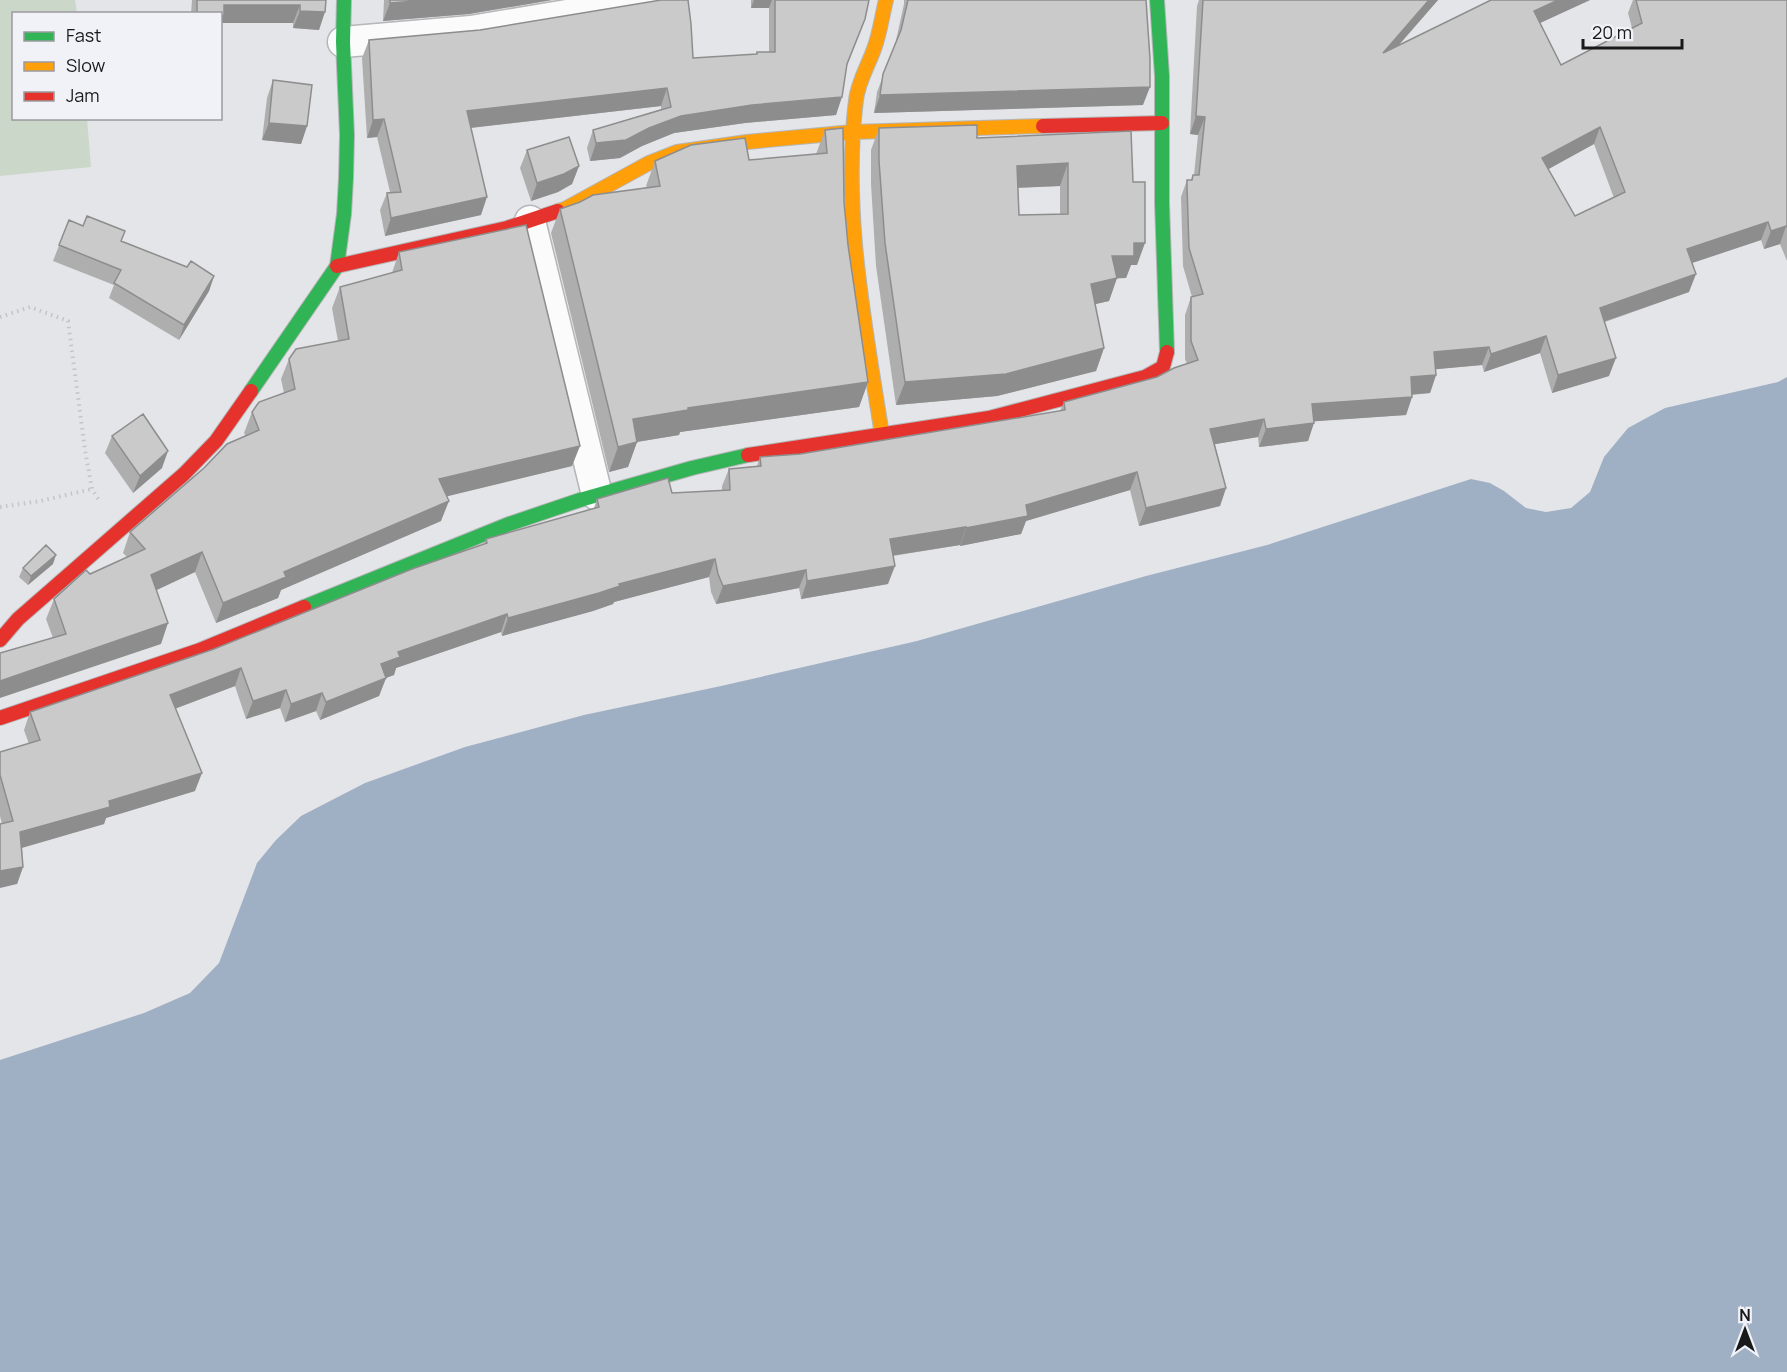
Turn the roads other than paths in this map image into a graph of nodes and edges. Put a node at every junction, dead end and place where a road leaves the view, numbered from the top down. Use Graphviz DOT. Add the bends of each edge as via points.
graph roads {
  1 [pos="344,0"];
  2 [pos="657,0"];
  3 [pos="886,0"];
  4 [pos="1157,0"];
  5 [pos="343,42"];
  6 [pos="1162,123"];
  7 [pos="853,132"];
  8 [pos="531,220"];
  9 [pos="337,266"];
  10 [pos="882,435"];
  11 [pos="597,495"];
  12 [pos="0,640"];
  13 [pos="0,718"];
  1 -- 5 [label="street"];
  2 -- 5 [label="street" via="471,31"];
  3 -- 7 [label="street" via="874,48 860,80"];
  4 -- 6 [label="street"];
  5 -- 9 [label="street" via="346,178"];
  6 -- 7 [label="street"];
  6 -- 10 [label="street" via="1167,353 1163,367 1145,377 989,418"];
  7 -- 8 [label="street" via="677,152 565,209"];
  7 -- 10 [label="street" via="854,242"];
  8 -- 9 [label="street"];
  8 -- 11 [label="street"];
  9 -- 12 [label="street" via="216,441 184,474 18,619"];
  10 -- 11 [label="street" via="758,453"];
  11 -- 13 [label="street" via="509,524 200,650"];
}
